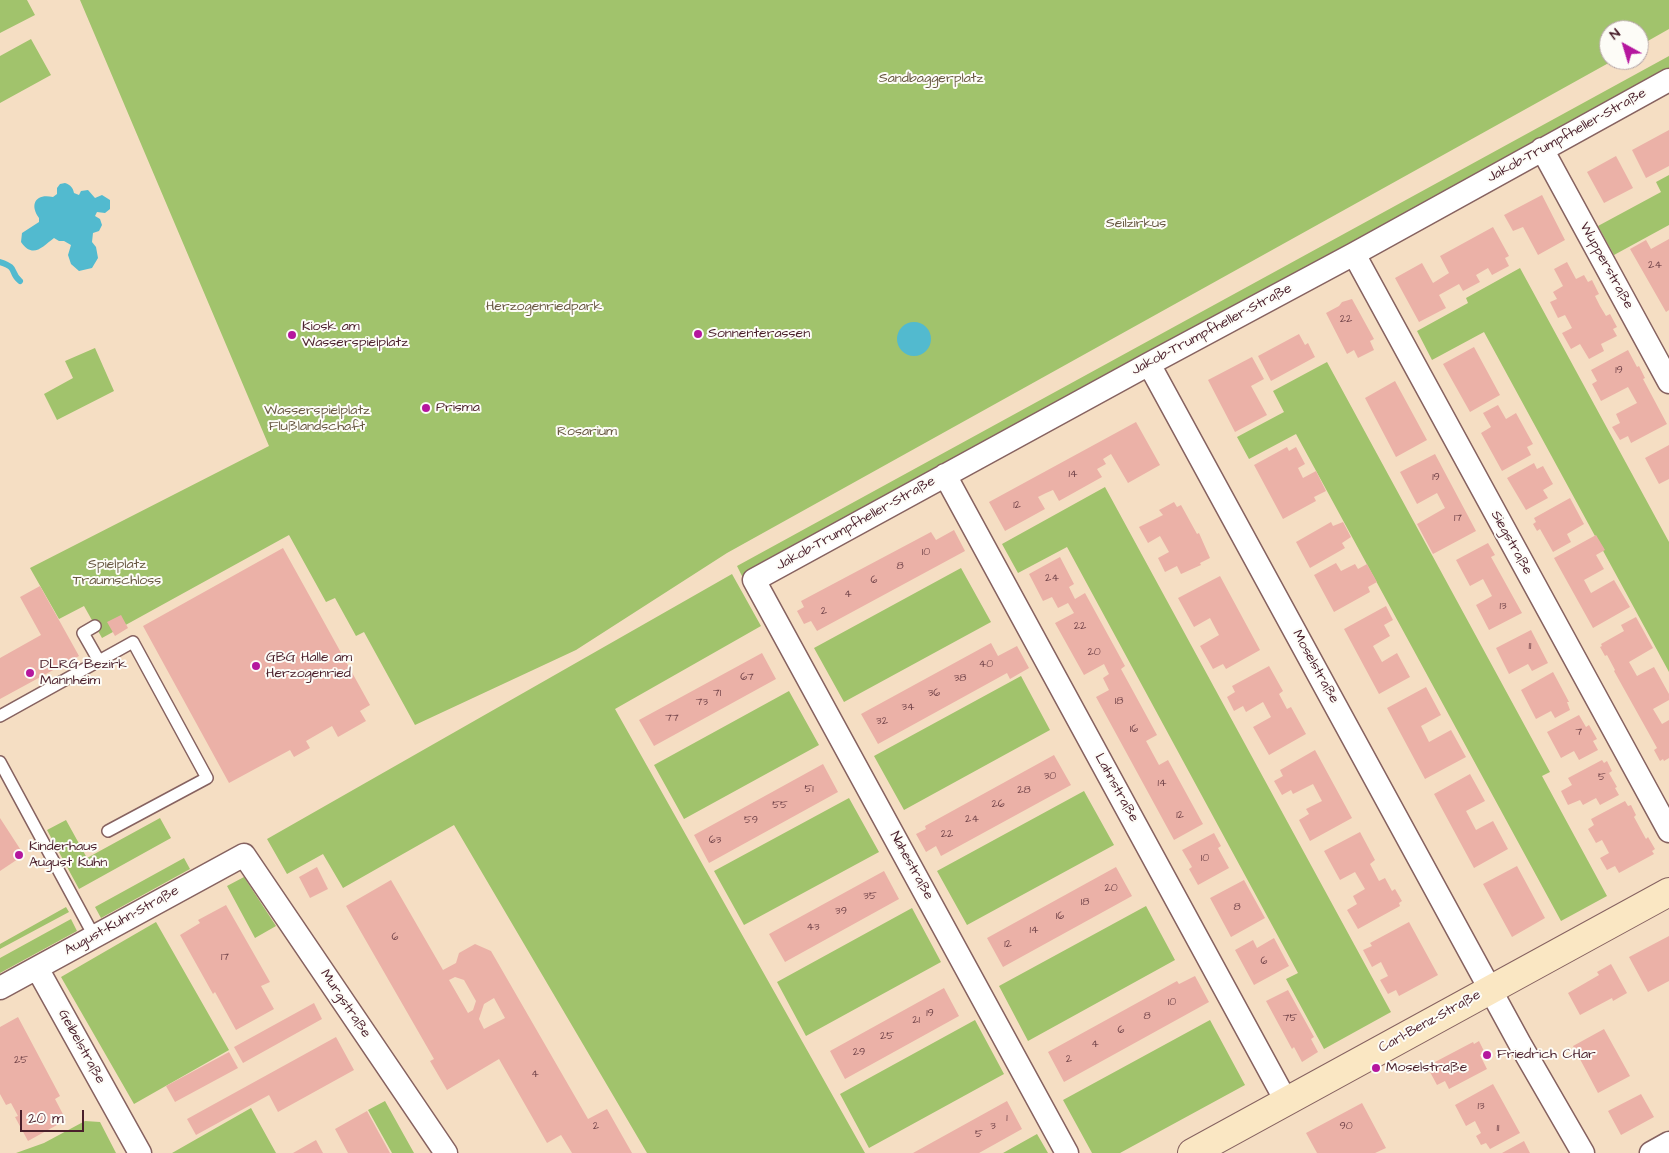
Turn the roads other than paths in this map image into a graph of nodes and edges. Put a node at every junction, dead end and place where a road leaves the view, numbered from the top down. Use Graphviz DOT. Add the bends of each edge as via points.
graph roads {
  1 [pos="1669,80"];
  2 [pos="1542,149"];
  3 [pos="1354,254"];
  4 [pos="1149,364"];
  5 [pos="1669,382"];
  6 [pos="945,475"];
  7 [pos="754,580"];
  8 [pos="95,626"];
  9 [pos="99,661"];
  10 [pos="0,716"];
  11 [pos="0,762"];
  12 [pos="108,831"];
  13 [pos="1669,831"];
  14 [pos="244,855"];
  15 [pos="1669,892"];
  16 [pos="94,936"];
  17 [pos="37,968"];
  18 [pos="0,988"];
  19 [pos="1490,989"];
  20 [pos="1286,1101"];
  21 [pos="1669,1143"];
  22 [pos="140,1153"];
  23 [pos="446,1153"];
  24 [pos="1067,1153"];
  25 [pos="1192,1153"];
  26 [pos="1583,1153"];
  27 [pos="1651,1153"];
  1 -- 2 [label="street, Jakob-Trumpfheller-Straße"];
  2 -- 3 [label="street, Jakob-Trumpfheller-Straße"];
  2 -- 5 [label="street, Wupperstraße"];
  3 -- 4 [label="street, Jakob-Trumpfheller-Straße"];
  3 -- 13 [label="street, Siegstraße"];
  4 -- 6 [label="street, Jakob-Trumpfheller-Straße"];
  4 -- 19 [label="street, Moselstraße"];
  6 -- 7 [label="street, Jakob-Trumpfheller-Straße"];
  6 -- 20 [label="street, Lahnstraße"];
  7 -- 24 [label="street, Nahestraße"];
  8 -- 9 [label="lane" via="83,633"];
  9 -- 10 [label="lane"];
  9 -- 12 [label="lane" via="133,642 207,778"];
  11 -- 16 [label="lane"];
  14 -- 16 [label="street, August-Kuhn-Straße"];
  14 -- 23 [label="street, Murgstraße"];
  15 -- 19 [label="street, Carl-Benz-Straße"];
  16 -- 17 [label="street, August-Kuhn-Straße"];
  17 -- 18 [label="street, August-Kuhn-Straße"];
  17 -- 22 [label="street, Geibelstraße"];
  19 -- 20 [label="street, Carl-Benz-Straße"];
  19 -- 26 [label="street, Moselstraße"];
  20 -- 25 [label="street, Carl-Benz-Straße"];
  21 -- 27 [label="street"];
}
